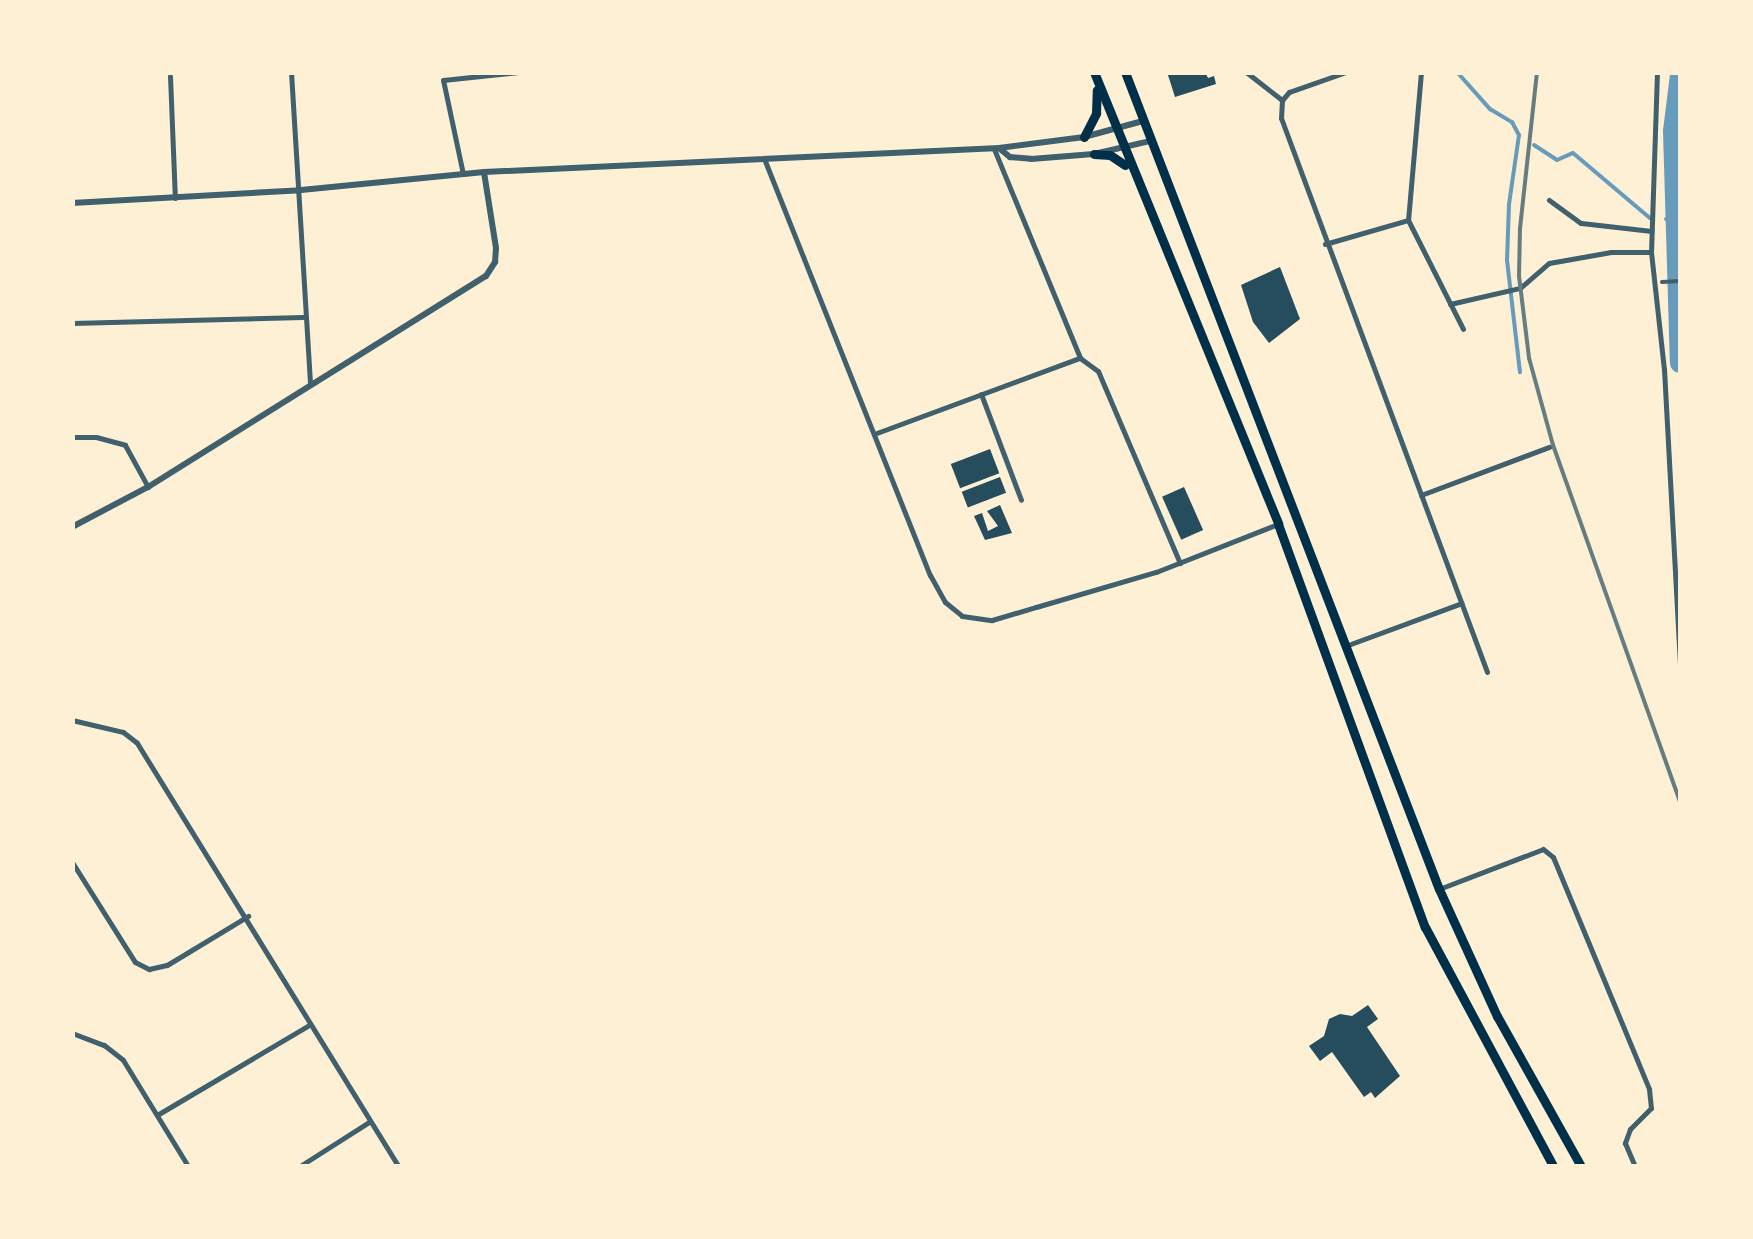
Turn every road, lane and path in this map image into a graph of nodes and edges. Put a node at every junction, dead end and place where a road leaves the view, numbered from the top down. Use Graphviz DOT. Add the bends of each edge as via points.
graph roads {
  1 [pos="291,72"];
  2 [pos="519,72"];
  3 [pos="1125,72"];
  4 [pos="1246,72"];
  5 [pos="1346,72"];
  6 [pos="1421,72"];
  7 [pos="1657,72"];
  8 [pos="170,76"];
  9 [pos="1095,78"];
  10 [pos="1282,100"];
  11 [pos="1143,122"];
  12 [pos="1116,130"];
  13 [pos="1084,137"];
  14 [pos="1150,141"];
  15 [pos="1122,147"];
  16 [pos="996,148"];
  17 [pos="1094,154"];
  18 [pos="765,161"];
  19 [pos="1131,170"];
  20 [pos="484,172"];
  21 [pos="462,174"];
  22 [pos="301,190"];
  23 [pos="174,198"];
  24 [pos="1549,200"];
  25 [pos="72,202"];
  26 [pos="1408,220"];
  27 [pos="1652,232"];
  28 [pos="1325,244"];
  29 [pos="1651,252"];
  30 [pos="1680,281"];
  31 [pos="1662,282"];
  32 [pos="1450,304"];
  33 [pos="303,317"];
  34 [pos="72,323"];
  35 [pos="1463,329"];
  36 [pos="1080,358"];
  37 [pos="310,383"];
  38 [pos="981,394"];
  39 [pos="874,434"];
  40 [pos="72,437"];
  41 [pos="1549,447"];
  42 [pos="148,487"];
  43 [pos="1422,495"];
  44 [pos="1021,500"];
  45 [pos="1278,524"];
  46 [pos="72,527"];
  47 [pos="1180,562"];
  48 [pos="1462,603"];
  49 [pos="1345,646"];
  50 [pos="1680,669"];
  51 [pos="1488,672"];
  52 [pos="72,720"];
  53 [pos="72,862"];
  54 [pos="1438,889"];
  55 [pos="248,916"];
  56 [pos="310,1025"];
  57 [pos="72,1032"];
  58 [pos="157,1115"];
  59 [pos="369,1122"];
  60 [pos="188,1166"];
  61 [pos="300,1166"];
  62 [pos="398,1166"];
  63 [pos="1554,1166"];
  64 [pos="1581,1166"];
  65 [pos="1634,1166"];
  1 -- 22 [label="street"];
  2 -- 21 [label="street" via="443,80"];
  3 -- 11 [label="highway"];
  4 -- 10 [label="street"];
  5 -- 10 [label="street"];
  6 -- 26 [label="street"];
  7 -- 27 [label="street"];
  8 -- 23 [label="street"];
  9 -- 12 [label="highway"];
  9 -- 13 [label="highway" via="1096,113"];
  10 -- 28 [label="street" via="1279,108"];
  11 -- 12 [label="street"];
  11 -- 14 [label="highway"];
  12 -- 13 [label="street"];
  12 -- 15 [label="highway"];
  13 -- 16 [label="street"];
  14 -- 15 [label="street"];
  14 -- 49 [label="highway"];
  15 -- 17 [label="street"];
  15 -- 19 [label="highway"];
  16 -- 17 [label="street" via="1031,159"];
  16 -- 18 [label="street"];
  16 -- 36 [label="street"];
  17 -- 19 [label="highway" via="1120,158"];
  18 -- 20 [label="street"];
  18 -- 39 [label="street"];
  19 -- 45 [label="highway"];
  20 -- 21 [label="street"];
  20 -- 37 [label="street" via="496,248 486,276"];
  21 -- 22 [label="street"];
  22 -- 23 [label="street"];
  22 -- 33 [label="street"];
  23 -- 25 [label="street"];
  24 -- 27 [label="street" via="1581,223"];
  26 -- 28 [label="street"];
  26 -- 32 [label="street"];
  27 -- 29 [label="street"];
  28 -- 43 [label="street"];
  29 -- 32 [label="street" via="1549,264 1520,288"];
  29 -- 50 [label="street"];
  30 -- 31 [label="street"];
  32 -- 35 [label="street"];
  33 -- 34 [label="street"];
  33 -- 37 [label="street"];
  36 -- 38 [label="street"];
  36 -- 47 [label="street" via="1098,371"];
  37 -- 42 [label="street"];
  38 -- 39 [label="street"];
  38 -- 44 [label="street"];
  39 -- 47 [label="street" via="930,574 945,602 962,616 992,620"];
  40 -- 42 [label="street" via="124,446"];
  41 -- 43 [label="street"];
  42 -- 46 [label="street"];
  43 -- 48 [label="street"];
  45 -- 47 [label="street"];
  45 -- 63 [label="highway" via="1426,927"];
  48 -- 49 [label="street"];
  48 -- 51 [label="street"];
  49 -- 54 [label="highway"];
  52 -- 55 [label="street" via="123,732 137,743"];
  53 -- 55 [label="street" via="135,962 149,969"];
  54 -- 64 [label="highway"];
  54 -- 65 [label="street" via="1543,849 1553,856 1649,1090 1651,1108 1625,1143"];
  55 -- 56 [label="street"];
  56 -- 58 [label="street"];
  56 -- 59 [label="street"];
  57 -- 58 [label="street" via="122,1060"];
  58 -- 60 [label="street"];
  59 -- 61 [label="street"];
  59 -- 62 [label="street"];
}
